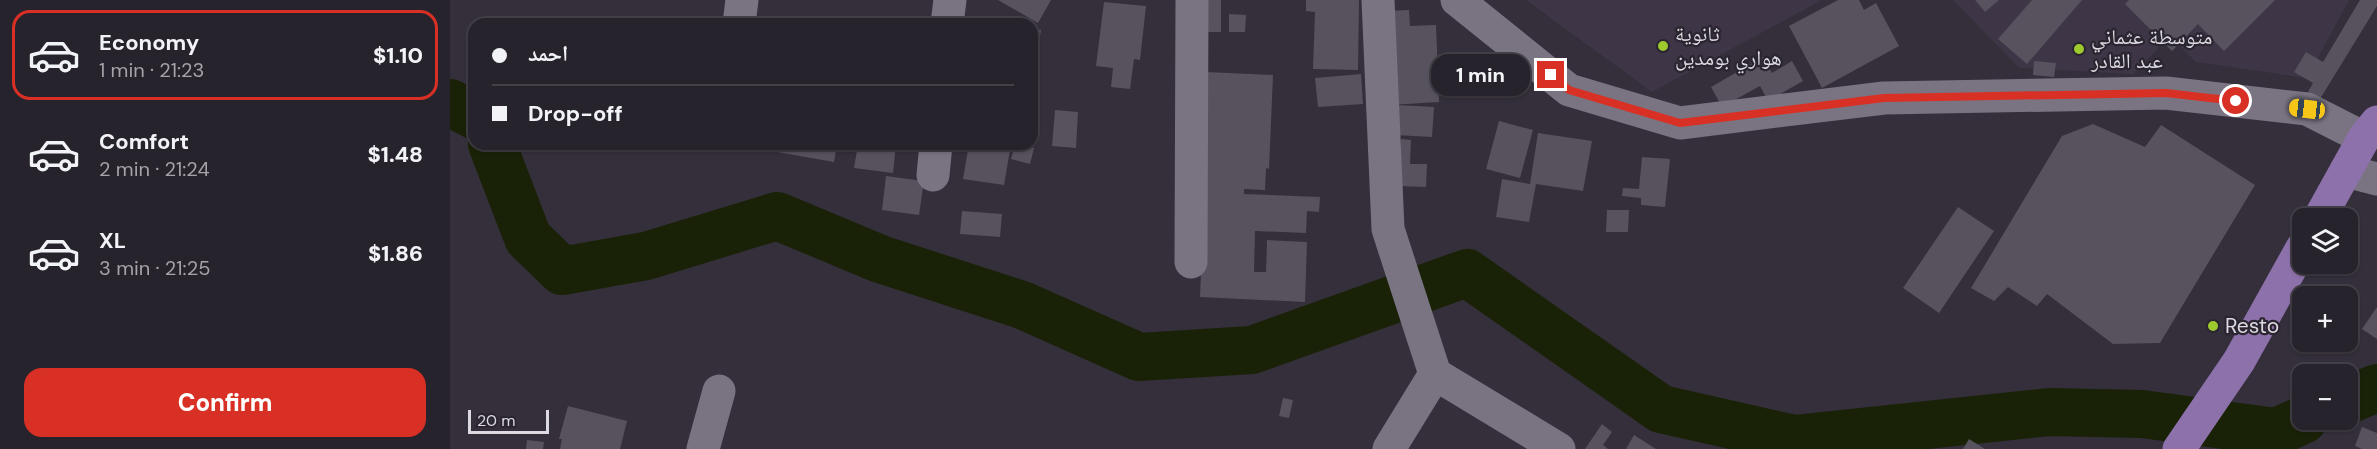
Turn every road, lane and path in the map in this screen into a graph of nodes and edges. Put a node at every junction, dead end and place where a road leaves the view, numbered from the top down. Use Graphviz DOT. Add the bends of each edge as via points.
graph roads {
  1 [pos="742,0"];
  2 [pos="950,0"];
  3 [pos="1192,0"];
  4 [pos="1378,0"];
  5 [pos="1457,0"];
  6 [pos="740,18"];
  7 [pos="948,18"];
  8 [pos="2377,102"];
  9 [pos="2371,130"];
  10 [pos="2346,171"];
  11 [pos="2377,179"];
  12 [pos="2325,208"];
  13 [pos="1191,262"];
  14 [pos="2292,266"];
  15 [pos="1435,375"];
  16 [pos="719,391"];
  17 [pos="1554,448"];
  18 [pos="703,449"];
  19 [pos="1389,449"];
  20 [pos="2179,449"];
  1 -- 6 [label="street"];
  2 -- 7 [label="street"];
  3 -- 13 [label="street"];
  4 -- 15 [label="street" via="1388,229"];
  5 -- 9 [label="street" via="1569,90 1680,123 1884,98 2166,93 2307,109"];
  8 -- 9 [label="main road"];
  9 -- 10 [label="main road"];
  10 -- 11 [label="street"];
  10 -- 12 [label="main road"];
  14 -- 20 [label="main road" via="2239,361"];
  15 -- 17 [label="street"];
  15 -- 19 [label="street"];
  16 -- 18 [label="street"];
}
